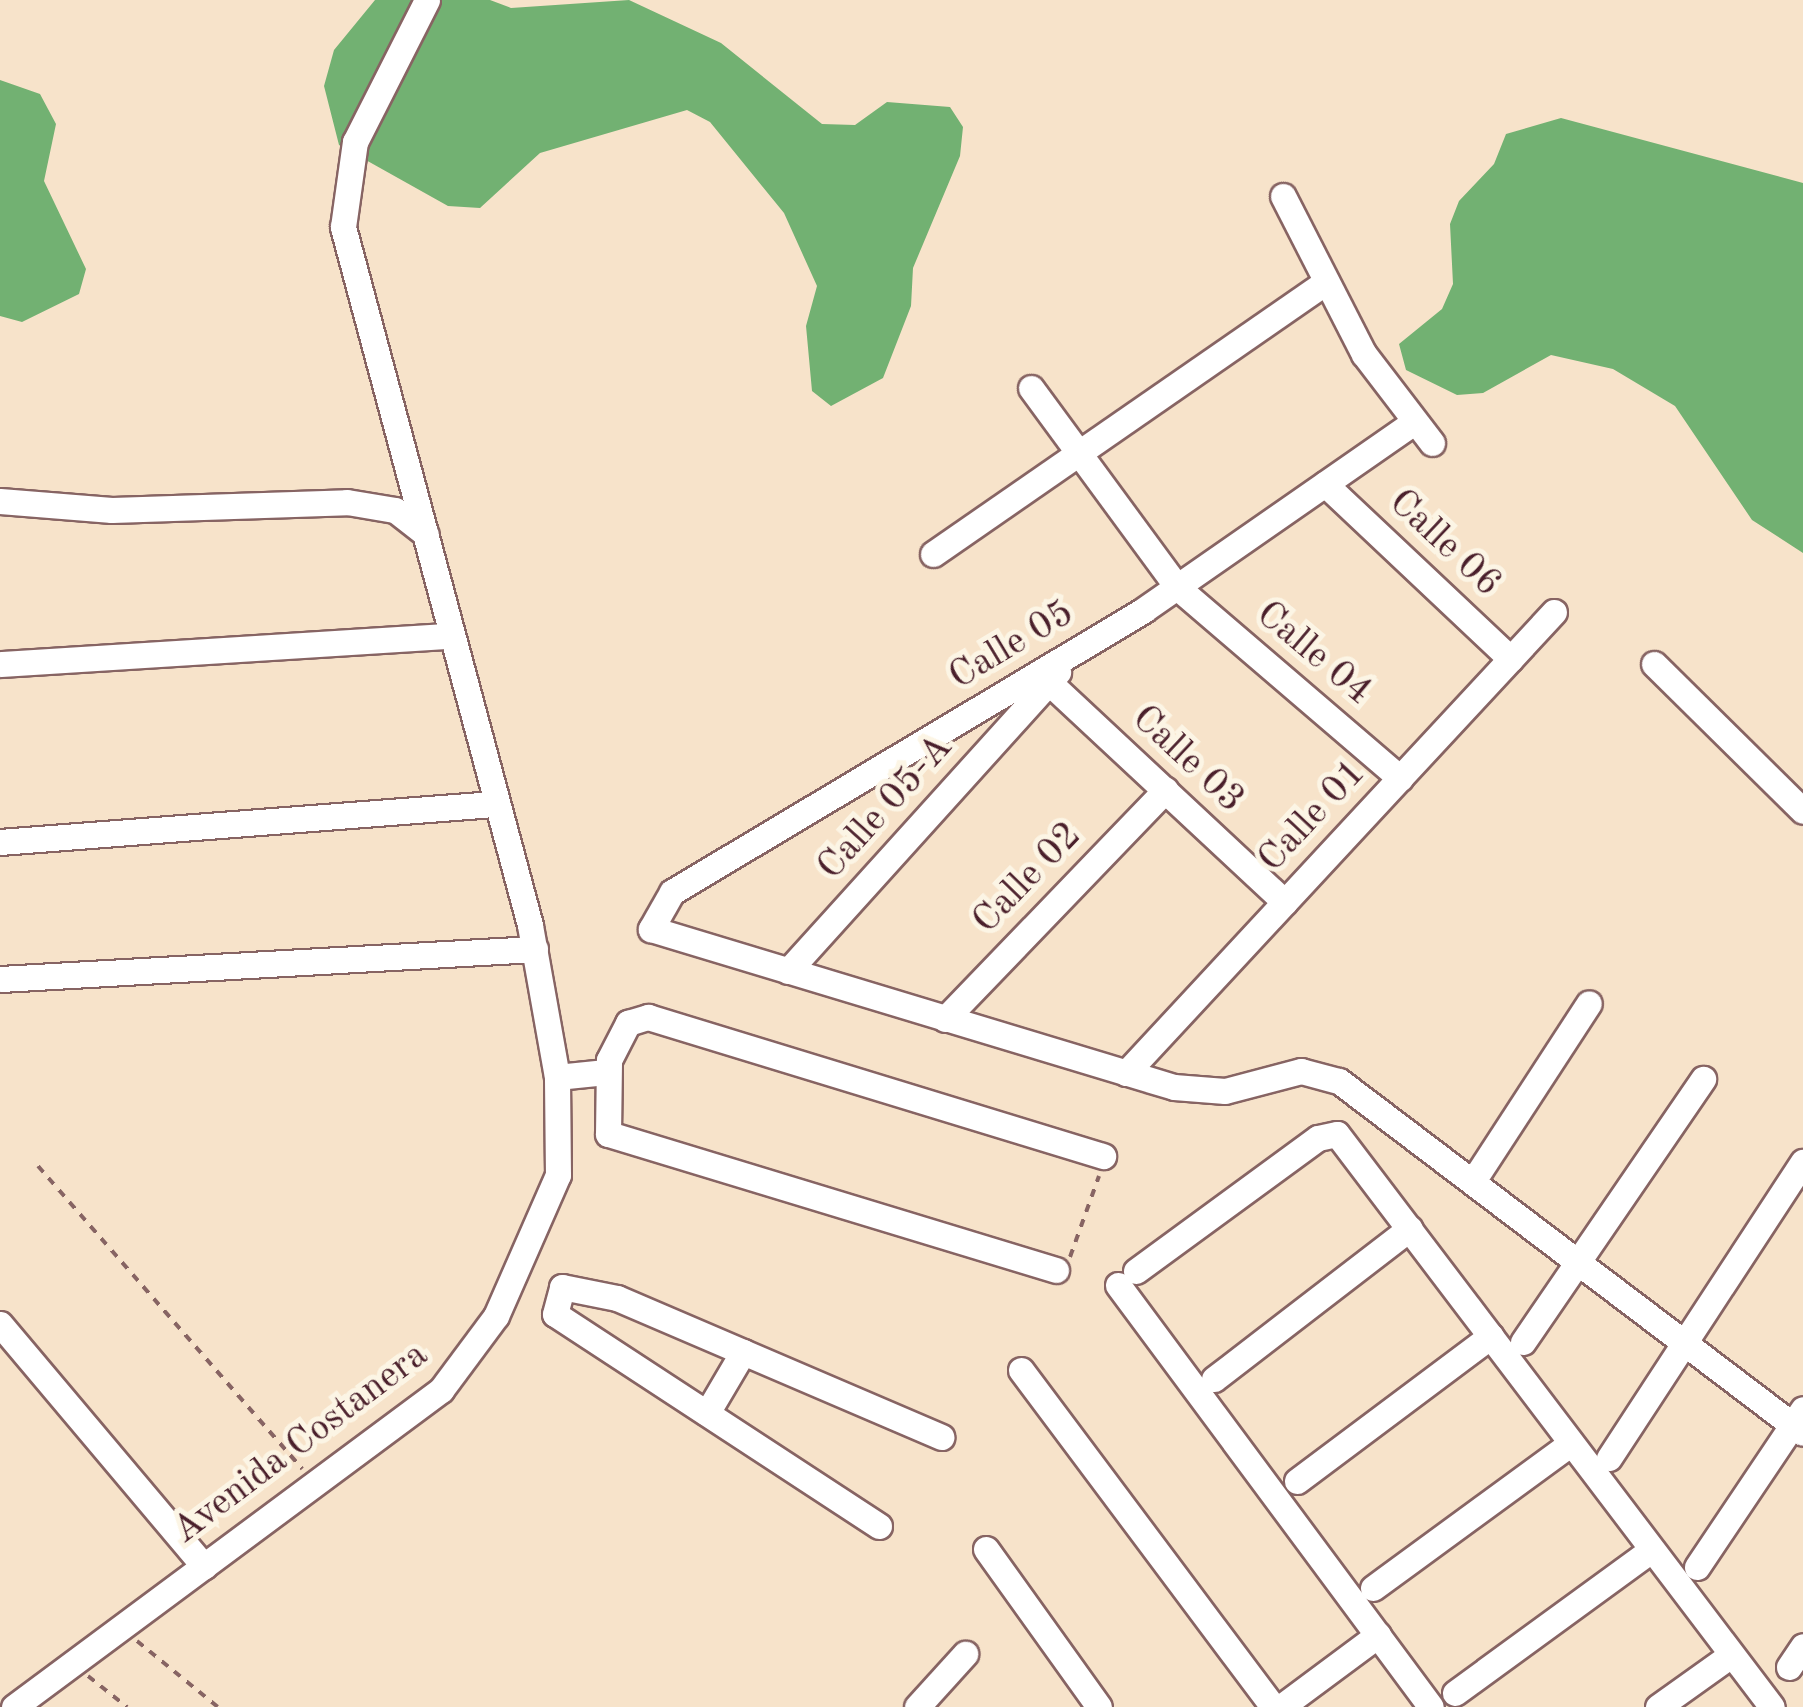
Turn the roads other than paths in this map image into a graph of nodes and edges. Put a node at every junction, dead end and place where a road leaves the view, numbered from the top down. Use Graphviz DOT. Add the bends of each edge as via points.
graph roads {
  1 [pos="427,0"];
  2 [pos="1283,196"];
  3 [pos="1326,282"];
  4 [pos="1031,388"];
  5 [pos="1414,422"];
  6 [pos="1432,444"];
  7 [pos="1078,454"];
  8 [pos="1325,484"];
  9 [pos="0,501"];
  10 [pos="426,534"];
  11 [pos="933,554"];
  12 [pos="1177,587"];
  13 [pos="1554,612"];
  14 [pos="449,636"];
  15 [pos="1511,659"];
  16 [pos="0,664"];
  17 [pos="1654,664"];
  18 [pos="1044,678"];
  19 [pos="1400,778"];
  20 [pos="1165,790"];
  21 [pos="495,804"];
  22 [pos="1803,811"];
  23 [pos="0,842"];
  24 [pos="1285,902"];
  25 [pos="535,949"];
  26 [pos="788,971"];
  27 [pos="0,979"];
  28 [pos="1589,1003"];
  29 [pos="945,1019"];
  30 [pos="606,1072"];
  31 [pos="1126,1074"];
  32 [pos="557,1077"];
  33 [pos="1703,1080"];
  34 [pos="1103,1156"];
  35 [pos="1803,1162"];
  36 [pos="1474,1181"];
  37 [pos="1410,1228"];
  38 [pos="1578,1264"];
  39 [pos="1056,1270"];
  40 [pos="515,1282"];
  41 [pos="556,1299"];
  42 [pos="0,1324"];
  43 [pos="1491,1336"];
  44 [pos="1523,1342"];
  45 [pos="1683,1346"];
  46 [pos="743,1352"];
  47 [pos="1021,1370"];
  48 [pos="1214,1379"];
  49 [pos="707,1413"];
  50 [pos="1800,1423"];
  51 [pos="941,1436"];
  52 [pos="1571,1443"];
  53 [pos="1609,1458"];
  54 [pos="1296,1480"];
  55 [pos="879,1526"];
  56 [pos="986,1550"];
  57 [pos="1652,1550"];
  58 [pos="204,1566"];
  59 [pos="1697,1566"];
  60 [pos="1373,1588"];
  61 [pos="1378,1635"];
  62 [pos="965,1654"];
  63 [pos="1731,1655"];
  64 [pos="1454,1693"];
  65 [pos="15,1707"];
  66 [pos="917,1707"];
  67 [pos="1100,1707"];
  68 [pos="1273,1707"];
  69 [pos="1281,1707"];
  70 [pos="1432,1707"];
  71 [pos="1658,1707"];
  72 [pos="1772,1707"];
  1 -- 10 [label="street, Avenida Costanera" via="354,142 343,208"];
  2 -- 3 [label="street"];
  3 -- 5 [label="street"];
  3 -- 7 [label="street"];
  4 -- 7 [label="street, Calle 04"];
  5 -- 6 [label="street"];
  5 -- 8 [label="street, Calle 05"];
  7 -- 11 [label="street"];
  7 -- 12 [label="street, Calle 04"];
  8 -- 12 [label="street, Calle 05"];
  8 -- 15 [label="street, Calle 06"];
  9 -- 10 [label="street" via="112,510 347,502 394,510"];
  10 -- 14 [label="street, Avenida Costanera"];
  12 -- 18 [label="street, Calle 05"];
  12 -- 19 [label="street, Calle 04"];
  13 -- 15 [label="street, Calle 01"];
  14 -- 16 [label="street"];
  14 -- 21 [label="street, Avenida Costanera"];
  15 -- 19 [label="street, Calle 01"];
  17 -- 22 [label="street"];
  18 -- 20 [label="street, Calle 03"];
  18 -- 26 [label="street, Calle 05-A"];
  18 -- 26 [label="street, Calle 05" via="672,892 651,929"];
  19 -- 24 [label="street, Calle 01"];
  20 -- 24 [label="street, Calle 03"];
  20 -- 29 [label="street, Calle 02"];
  21 -- 23 [label="street"];
  21 -- 25 [label="street, Avenida Costanera"];
  24 -- 31 [label="street, Calle 01"];
  25 -- 27 [label="street"];
  25 -- 32 [label="street, Avenida Costanera"];
  26 -- 29 [label="street"];
  28 -- 36 [label="street"];
  29 -- 31 [label="street"];
  30 -- 32 [label="street"];
  30 -- 34 [label="street" via="628,1023 648,1017"];
  30 -- 39 [label="street" via="608,1134"];
  31 -- 36 [label="street" via="1196,1092 1301,1071 1339,1081"];
  32 -- 40 [label="street, Avenida Costanera" via="558,1174"];
  33 -- 38 [label="street"];
  35 -- 45 [label="street"];
  36 -- 38 [label="street"];
  37 -- 43 [label="street"];
  37 -- 48 [label="street"];
  37 -- 61 [label="street" via="1344,1139 1329,1133 1127,1278"];
  38 -- 44 [label="street"];
  38 -- 45 [label="street"];
  40 -- 41 [label="street"];
  40 -- 58 [label="street, Avenida Costanera" via="441,1390"];
  41 -- 46 [label="street" via="566,1284 586,1288"];
  41 -- 49 [label="street" via="555,1314"];
  42 -- 58 [label="street"];
  43 -- 52 [label="street"];
  43 -- 54 [label="street"];
  45 -- 50 [label="street"];
  45 -- 53 [label="street"];
  46 -- 49 [label="street"];
  46 -- 51 [label="street"];
  47 -- 68 [label="street"];
  49 -- 55 [label="street"];
  50 -- 59 [label="street"];
  52 -- 57 [label="street"];
  52 -- 60 [label="street"];
  56 -- 67 [label="street"];
  57 -- 63 [label="street"];
  57 -- 64 [label="street"];
  58 -- 65 [label="street, Avenida Costanera"];
  61 -- 69 [label="street"];
  61 -- 70 [label="street"];
  62 -- 66 [label="street"];
  63 -- 71 [label="street"];
  63 -- 72 [label="street"];
}
